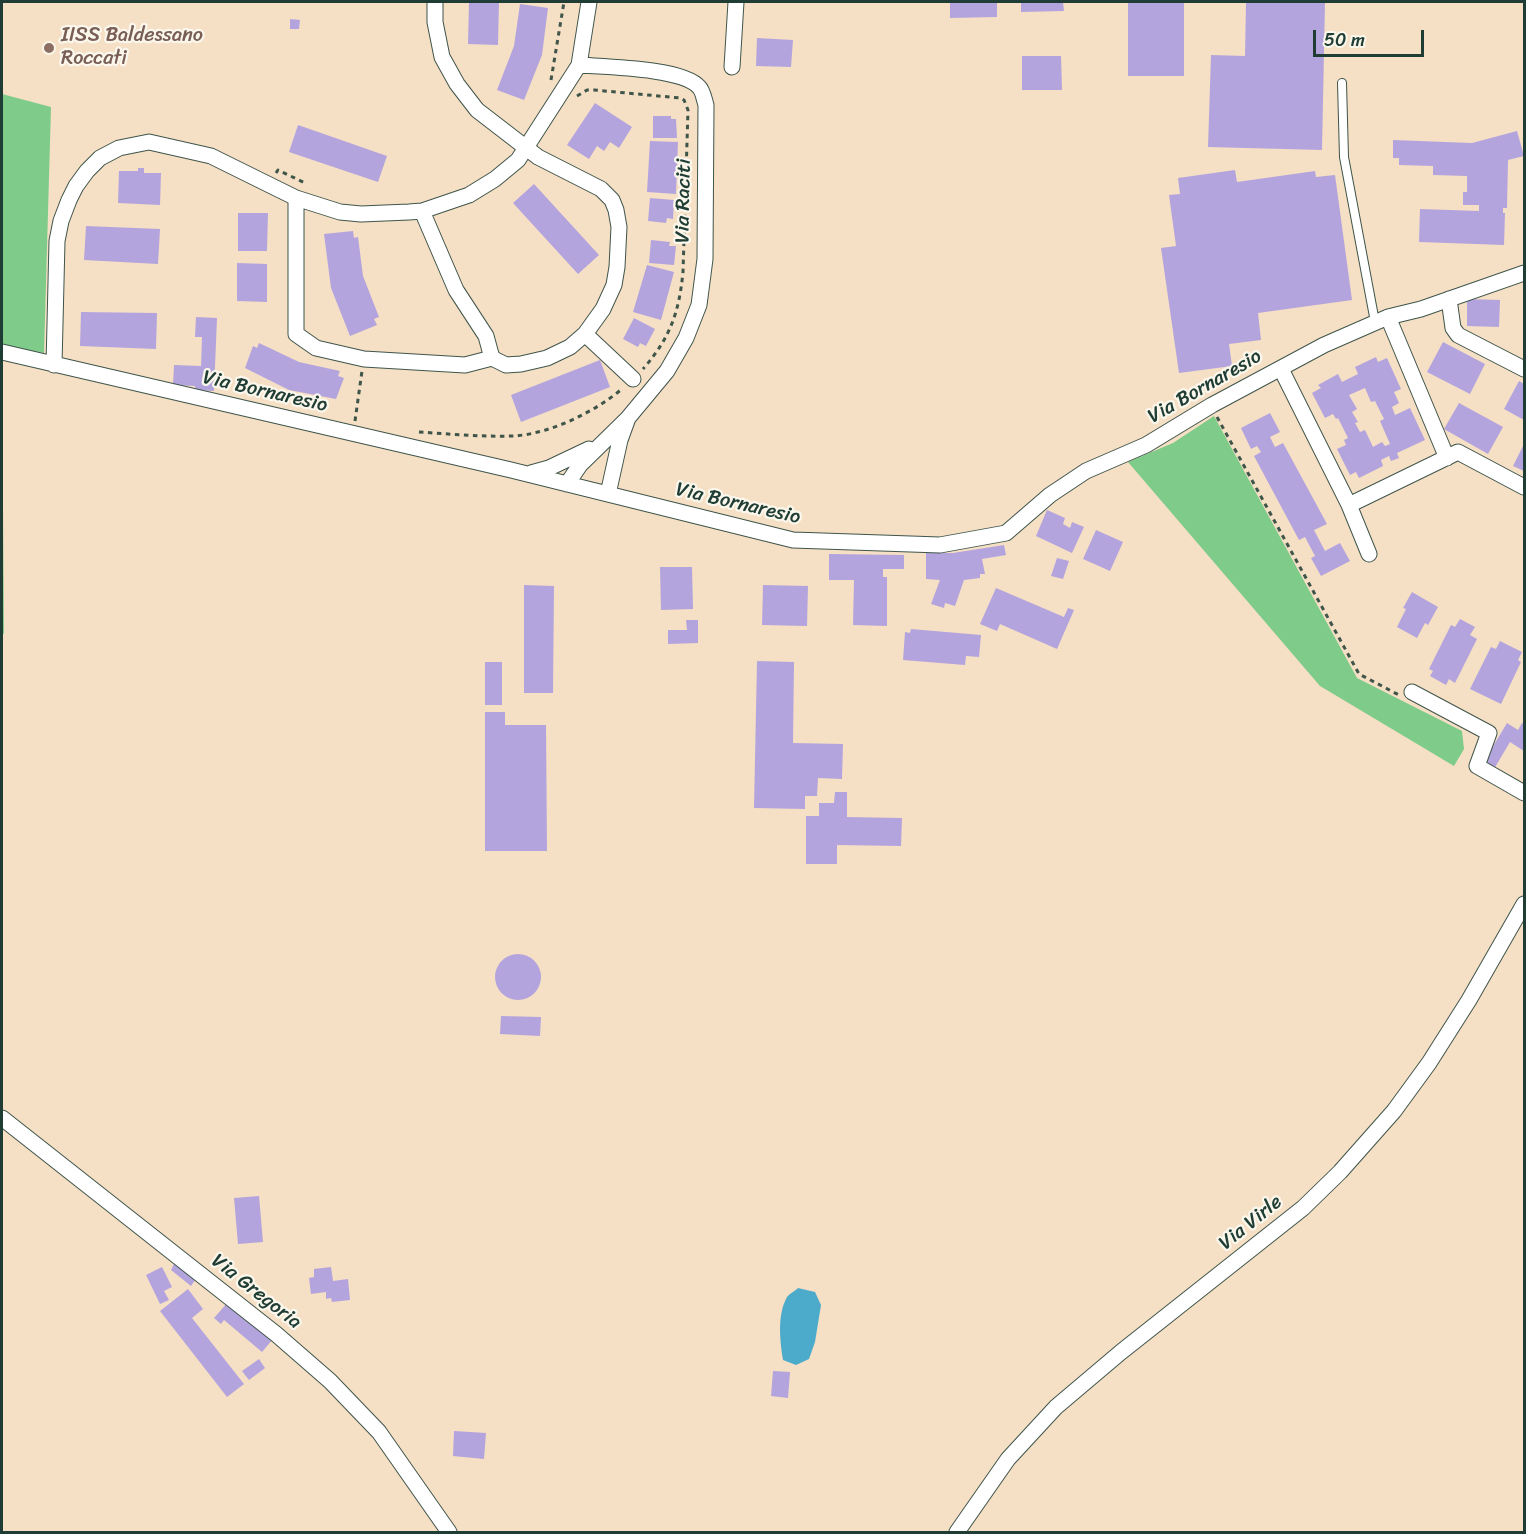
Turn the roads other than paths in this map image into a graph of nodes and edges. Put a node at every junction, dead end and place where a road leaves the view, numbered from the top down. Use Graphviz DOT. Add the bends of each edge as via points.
graph roads {
  1 [pos="435,2"];
  2 [pos="589,2"];
  3 [pos="736,2"];
  4 [pos="579,65"];
  5 [pos="732,67"];
  6 [pos="1342,82"];
  7 [pos="526,149"];
  8 [pos="296,198"];
  9 [pos="422,211"];
  10 [pos="1524,273"];
  11 [pos="1449,299"];
  12 [pos="1381,319"];
  13 [pos="585,334"];
  14 [pos="2,352"];
  15 [pos="492,358"];
  16 [pos="54,365"];
  17 [pos="1281,369"];
  18 [pos="1524,369"];
  19 [pos="633,379"];
  20 [pos="628,418"];
  21 [pos="607,439"];
  22 [pos="1447,458"];
  23 [pos="528,474"];
  24 [pos="567,484"];
  25 [pos="1524,487"];
  26 [pos="609,494"];
  27 [pos="1349,505"];
  28 [pos="1369,554"];
  29 [pos="1406,693"];
  30 [pos="1524,793"];
  31 [pos="1524,904"];
  32 [pos="2,1118"];
  33 [pos="449,1533"];
  34 [pos="957,1533"];
  1 -- 7 [label="street" via="442,57 457,84 477,110"];
  2 -- 4 [label="street"];
  3 -- 5 [label="street"];
  4 -- 7 [label="street"];
  4 -- 20 [label="street, Via Raciti" via="685,77 700,87 706,105 705,259 699,305 667,371"];
  6 -- 12 [label="lane" via="1344,157"];
  7 -- 9 [label="street" via="495,179 470,195"];
  7 -- 13 [label="street" via="601,189 616,210 619,226 614,285"];
  8 -- 9 [label="street" via="340,212"];
  8 -- 15 [label="street" via="296,334 316,348 364,359 465,366"];
  8 -- 16 [label="street" via="211,156 149,142 119,148 100,158 76,186 61,221 57,241"];
  9 -- 15 [label="street" via="456,290 486,336"];
  10 -- 11 [label="street, Via Bornaresio"];
  11 -- 12 [label="street, Via Bornaresio"];
  11 -- 18 [label="street" via="1453,328 1458,335"];
  12 -- 17 [label="street, Via Bornaresio"];
  12 -- 22 [label="street"];
  13 -- 15 [label="street" via="547,358 506,365"];
  13 -- 19 [label="street"];
  14 -- 16 [label="street, Via Bornaresio"];
  16 -- 23 [label="street, Via Bornaresio"];
  17 -- 26 [label="street, Via Bornaresio" via="1146,445 1086,471 1006,532 940,545 793,540"];
  17 -- 27 [label="street"];
  20 -- 21 [label="street, Via Raciti"];
  20 -- 26 [label="street, Via Raciti"];
  21 -- 23 [label="street" via="557,465"];
  21 -- 24 [label="street, Via Raciti"];
  22 -- 25 [label="street" via="1458,452"];
  22 -- 27 [label="street"];
  23 -- 24 [label="street, Via Bornaresio"];
  24 -- 26 [label="street, Via Bornaresio"];
  27 -- 28 [label="street"];
  29 -- 30 [label="street" via="1489,733 1477,766"];
  31 -- 34 [label="street, Via Virle" via="1429,1063 1394,1111 1340,1172 1303,1208 1056,1407 1008,1459"];
  32 -- 33 [label="street, Via Gregoria" via="330,1381 379,1432"];
}
